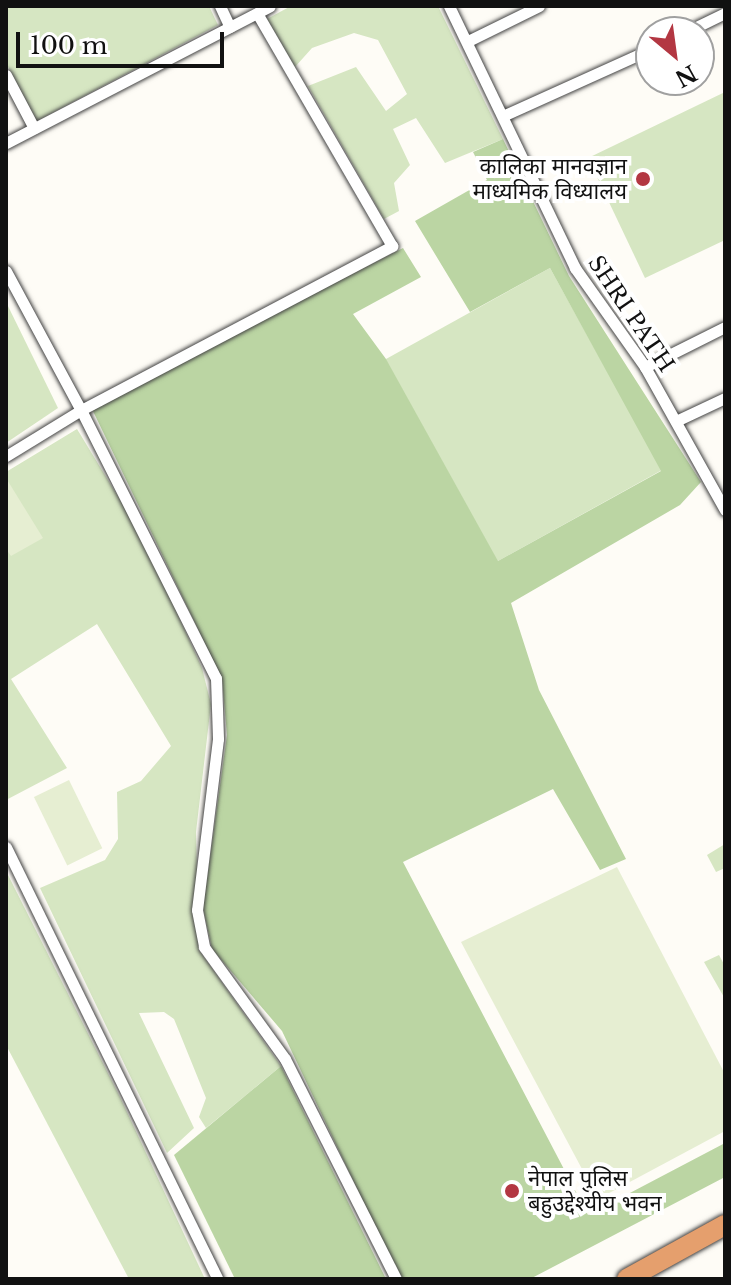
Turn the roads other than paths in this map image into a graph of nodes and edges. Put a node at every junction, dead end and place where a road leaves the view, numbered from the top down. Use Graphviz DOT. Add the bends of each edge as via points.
graph roads {
  1 [pos="220,6"];
  2 [pos="270,6"];
  3 [pos="539,6"];
  4 [pos="454,7"];
  5 [pos="257,13"];
  6 [pos="230,27"];
  7 [pos="468,41"];
  8 [pos="635,56"];
  9 [pos="6,75"];
  10 [pos="507,114"];
  11 [pos="34,128"];
  12 [pos="6,143"];
  13 [pos="6,271"];
  14 [pos="725,327"];
  15 [pos="645,367"];
  16 [pos="725,398"];
  17 [pos="81,410"];
  18 [pos="676,421"];
  19 [pos="6,456"];
  20 [pos="724,504"];
  21 [pos="6,847"];
  22 [pos="725,1225"];
  23 [pos="218,1279"];
  24 [pos="396,1279"];
  25 [pos="627,1279"];
  1 -- 6 [label="street"];
  2 -- 5 [label="street"];
  3 -- 7 [label="street"];
  4 -- 7 [label="street, SHRI PATH"];
  5 -- 6 [label="street"];
  5 -- 17 [label="street" via="392,246"];
  6 -- 11 [label="street"];
  7 -- 10 [label="street, SHRI PATH"];
  8 -- 10 [label="street"];
  9 -- 11 [label="street"];
  10 -- 15 [label="street, SHRI PATH" via="575,268"];
  11 -- 12 [label="street"];
  13 -- 17 [label="street"];
  14 -- 15 [label="street"];
  15 -- 18 [label="street, SHRI PATH"];
  16 -- 18 [label="street"];
  17 -- 19 [label="street"];
  17 -- 24 [label="street" via="216,678 218,739 197,910 204,947 285,1059"];
  18 -- 20 [label="street, SHRI PATH"];
  21 -- 23 [label="street"];
  22 -- 25 [label="highway"];
}
